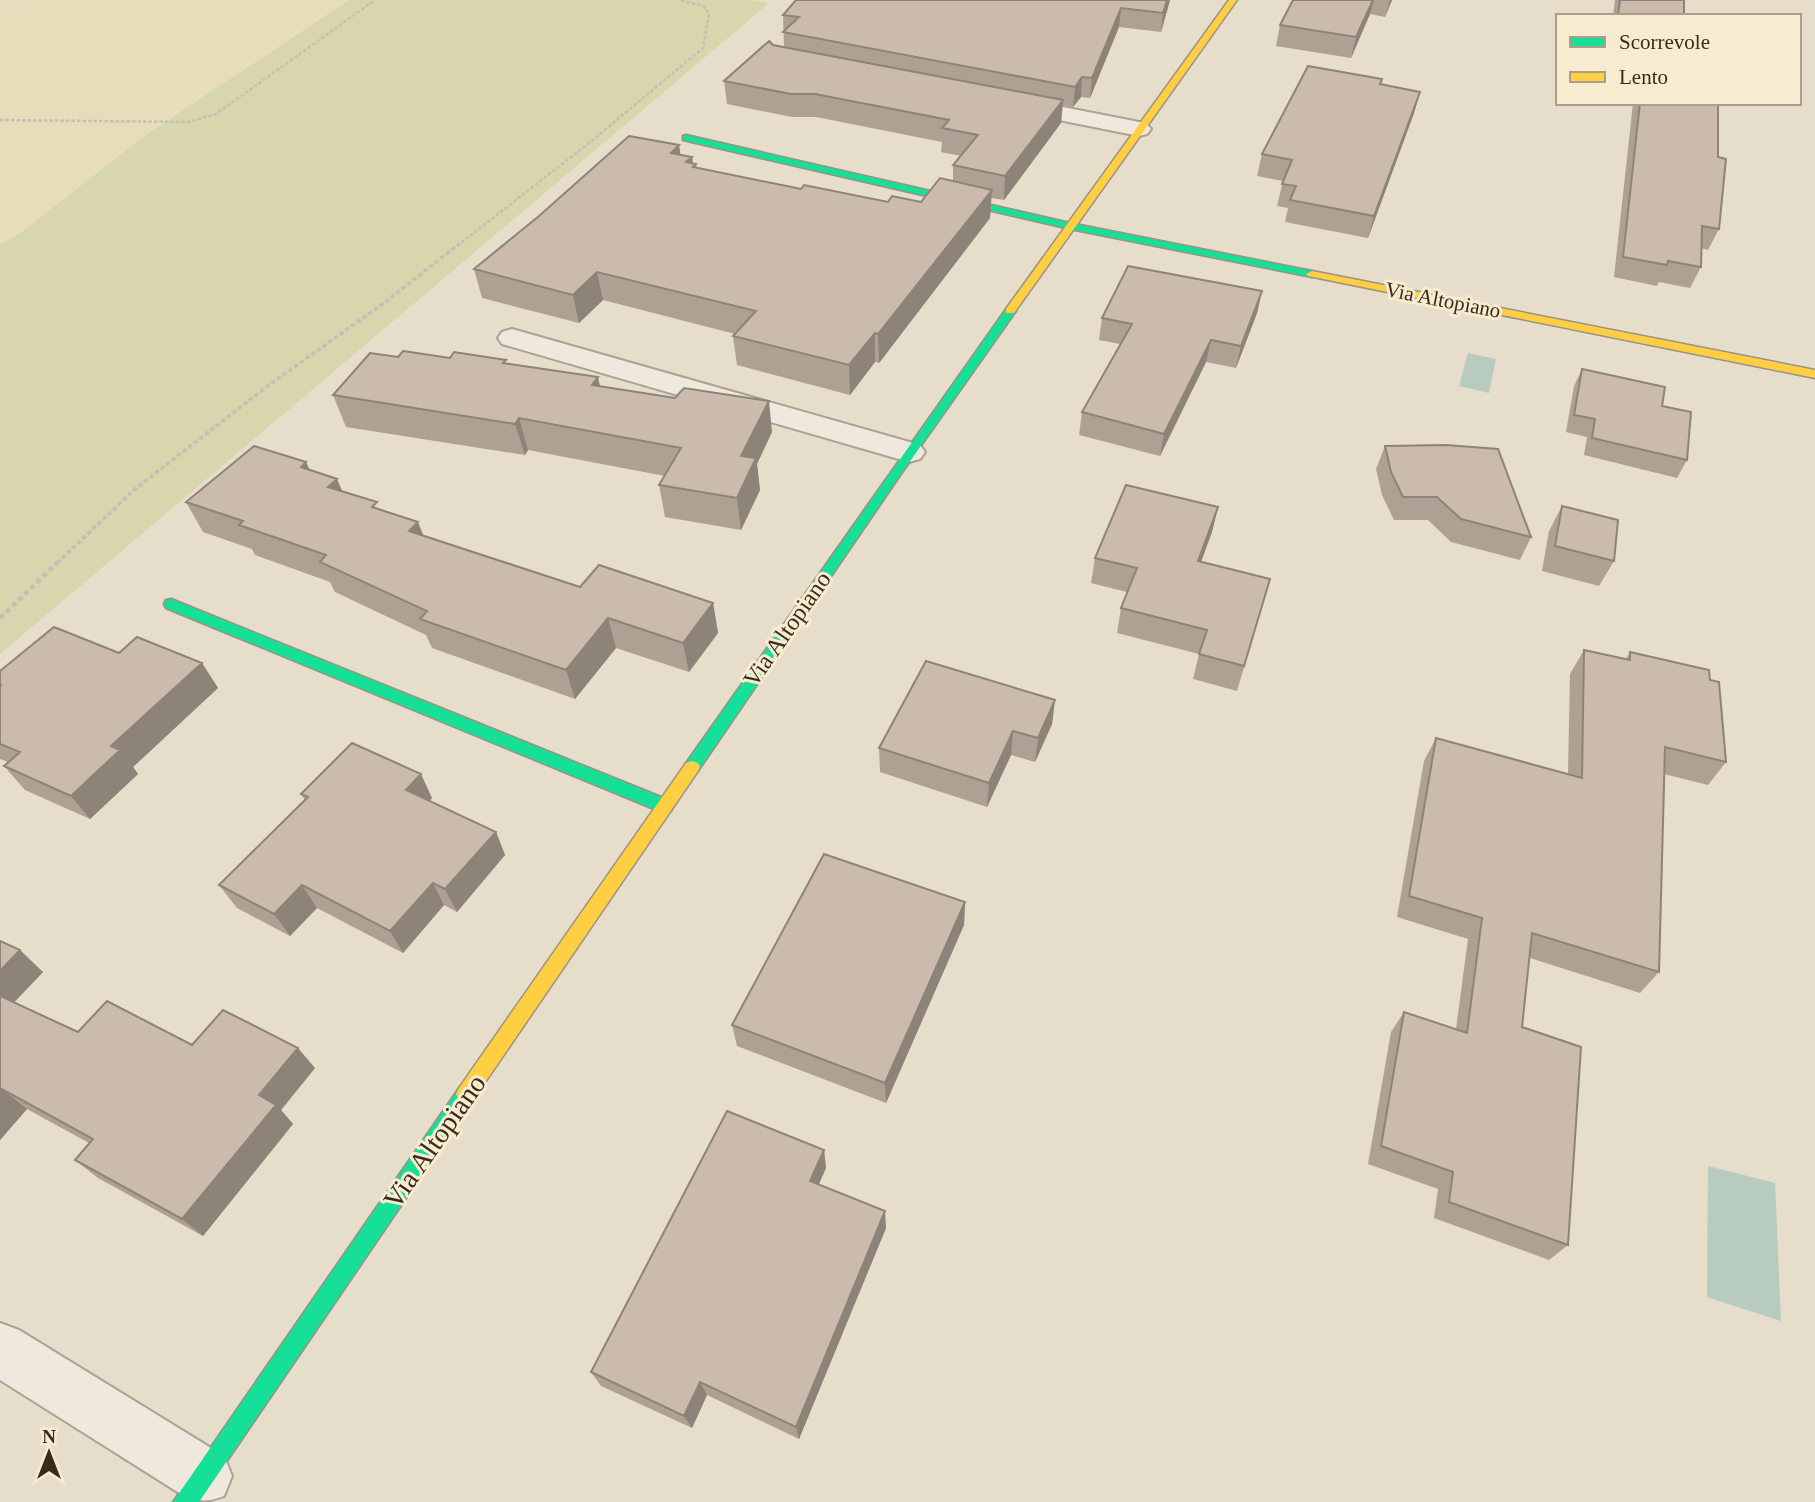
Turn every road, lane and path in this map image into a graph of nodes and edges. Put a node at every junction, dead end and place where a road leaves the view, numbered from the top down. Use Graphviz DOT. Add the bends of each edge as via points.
graph roads {
  1 [pos="375,0"];
  2 [pos="679,0"];
  3 [pos="1233,0"];
  4 [pos="988,100"];
  5 [pos="0,120"];
  6 [pos="1139,129"];
  7 [pos="686,138"];
  8 [pos="1070,226"];
  9 [pos="512,338"];
  10 [pos="1815,374"];
  11 [pos="909,452"];
  12 [pos="171,604"];
  13 [pos="0,618"];
  14 [pos="665,806"];
  15 [pos="0,1349"];
  16 [pos="194,1489"];
  1 -- 5 [label="path" via="216,114 188,122"];
  2 -- 13 [label="path" via="703,6 709,13 702,48 384,303 135,489"];
  3 -- 6 [label="street, Via Altopiano"];
  4 -- 6 [label="street"];
  6 -- 8 [label="street, Via Altopiano"];
  7 -- 8 [label="street, Via Altopiano"];
  8 -- 10 [label="street, Via Altopiano"];
  8 -- 11 [label="street, Via Altopiano"];
  9 -- 11 [label="street"];
  11 -- 14 [label="street, Via Altopiano"];
  12 -- 14 [label="street"];
  14 -- 16 [label="street, Via Altopiano"];
  15 -- 16 [label="street, Via Altopiano"];
}
